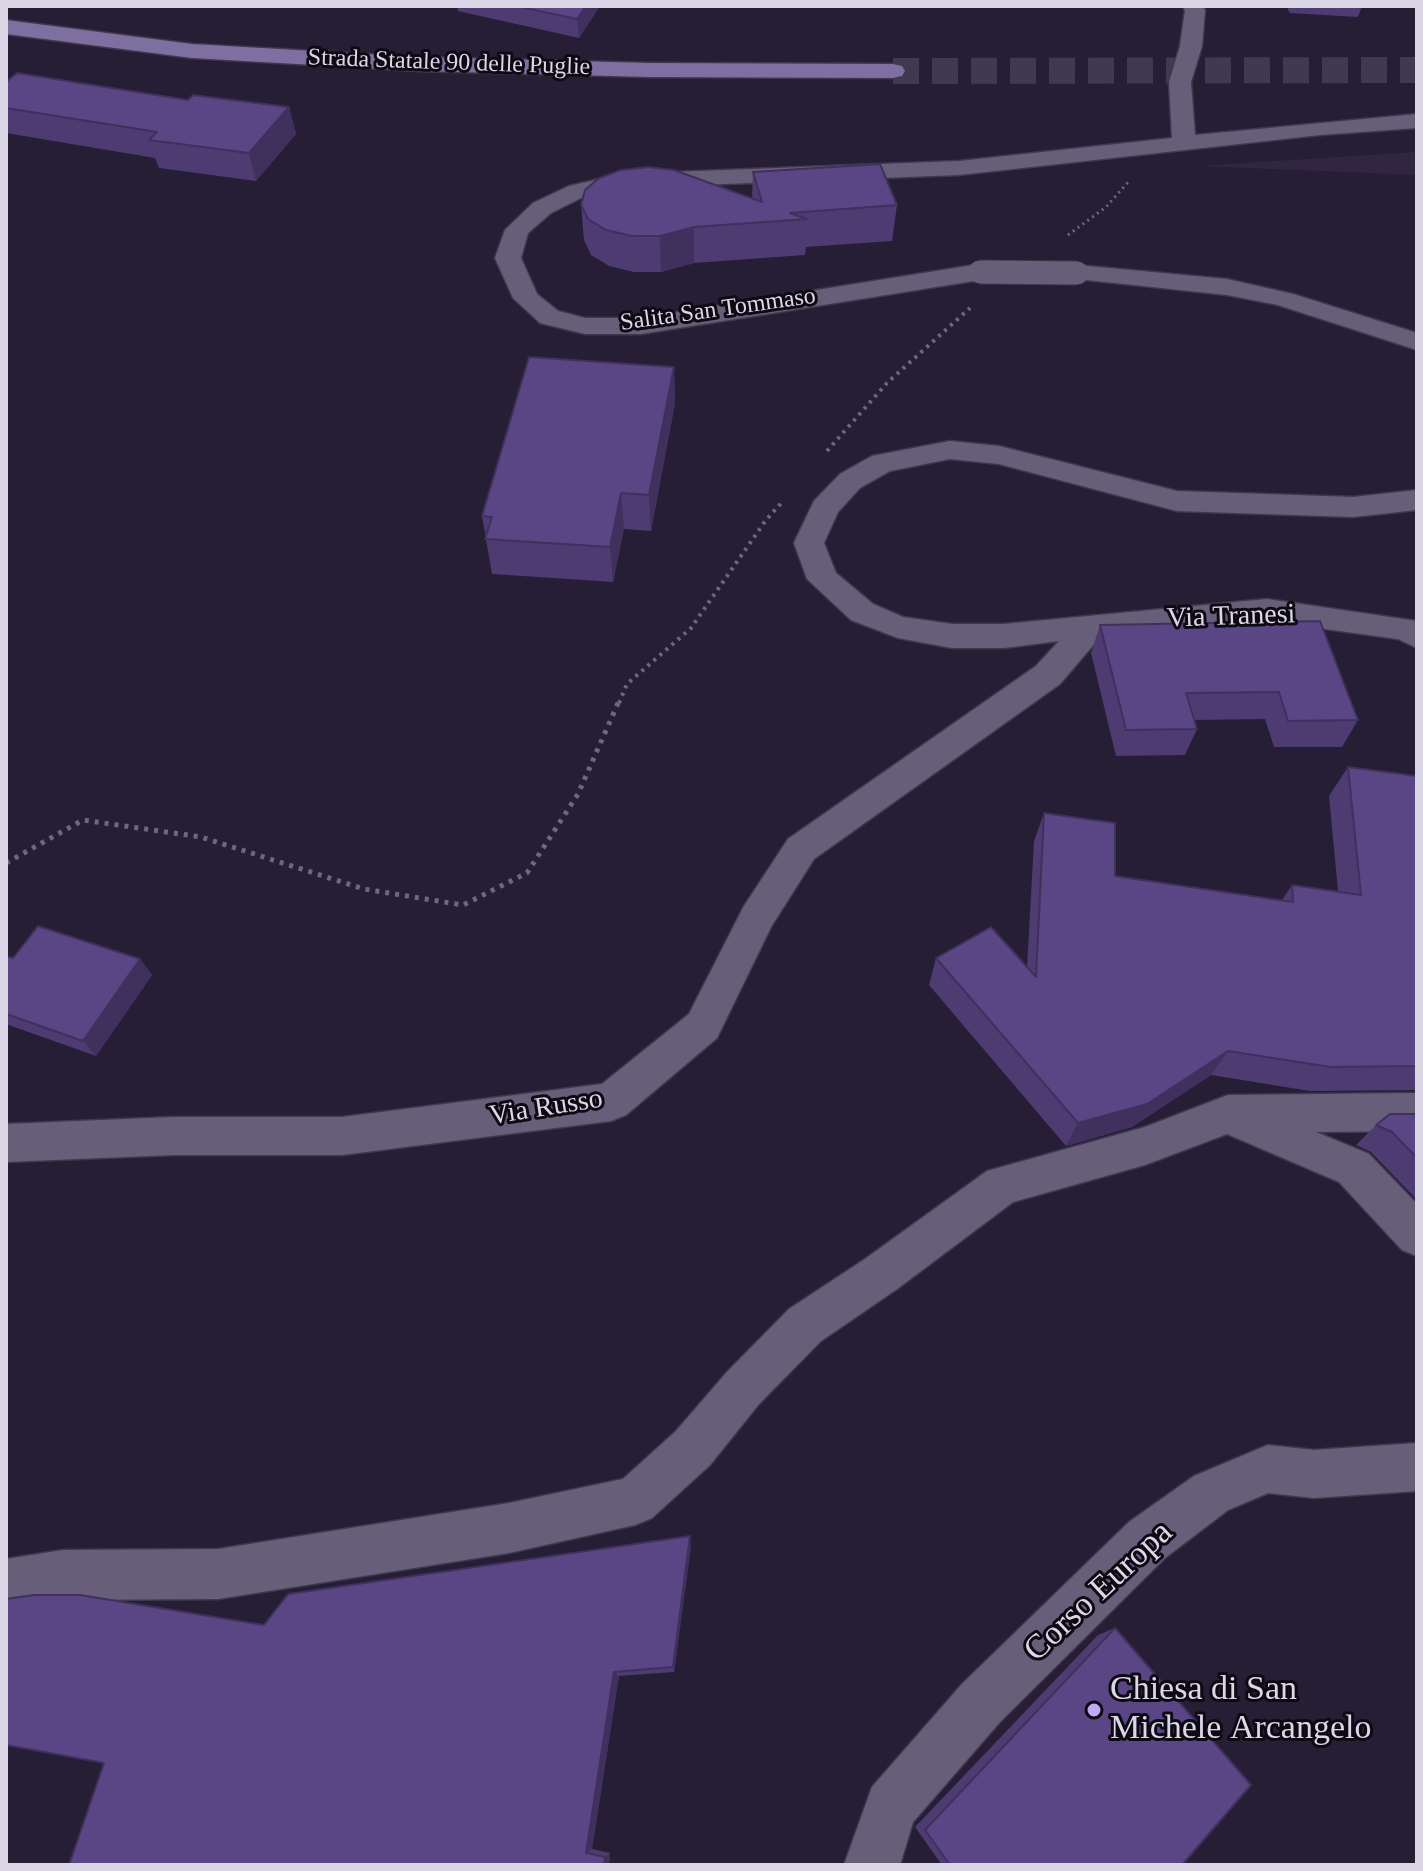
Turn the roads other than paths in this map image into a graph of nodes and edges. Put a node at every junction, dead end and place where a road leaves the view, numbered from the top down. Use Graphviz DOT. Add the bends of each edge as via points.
graph roads {
  1 [pos="1194,7"];
  2 [pos="6,27"];
  3 [pos="893,71"];
  4 [pos="1417,121"];
  5 [pos="1184,144"];
  6 [pos="1417,342"];
  7 [pos="1417,500"];
  8 [pos="1090,628"];
  9 [pos="1004,636"];
  10 [pos="1417,636"];
  11 [pos="1007,703"];
  12 [pos="1395,1112"];
  13 [pos="1228,1114"];
  14 [pos="1417,1125"];
  15 [pos="6,1143"];
  16 [pos="1417,1235"];
  17 [pos="1417,1467"];
  18 [pos="6,1584"];
  19 [pos="872,1865"];
  1 -- 5 [label="street" via="1191,46 1180,82"];
  2 -- 3 [label="main road, Strada Statale 90 delle Puglie" via="192,51 419,64"];
  4 -- 5 [label="street, Salita San Tommaso"];
  5 -- 6 [label="street, Salita San Tommaso, bridge" via="959,168 621,181 577,191 542,208 517,230 508,258 526,298 549,317 585,326 641,326 980,272 1077,273 1227,287 1284,299"];
  7 -- 9 [label="street, Via Tranesi" via="1353,507 1177,501 999,455 950,450 882,463 850,481 825,508 809,543 823,579 862,612 898,627 952,636"];
  8 -- 9 [label="street, Via Tranesi"];
  8 -- 10 [label="street, Via Tranesi" via="1267,610 1406,629"];
  8 -- 11 [label="street, Via Russo" via="1048,675"];
  9 -- 11 [label="street" via="1014,658"];
  11 -- 15 [label="street, Via Russo" via="801,849 757,917 703,1026 611,1102 342,1136"];
  12 -- 13 [label="street"];
  12 -- 14 [label="street"];
  13 -- 16 [label="street" via="1354,1168"];
  13 -- 18 [label="street" via="1145,1146 1002,1185 805,1325 693,1448 635,1501 509,1528 218,1574 63,1575"];
  17 -- 19 [label="street, Corso Europa" via="1314,1474 1268,1469 1211,1493 1147,1540 981,1703 891,1806"];
}
